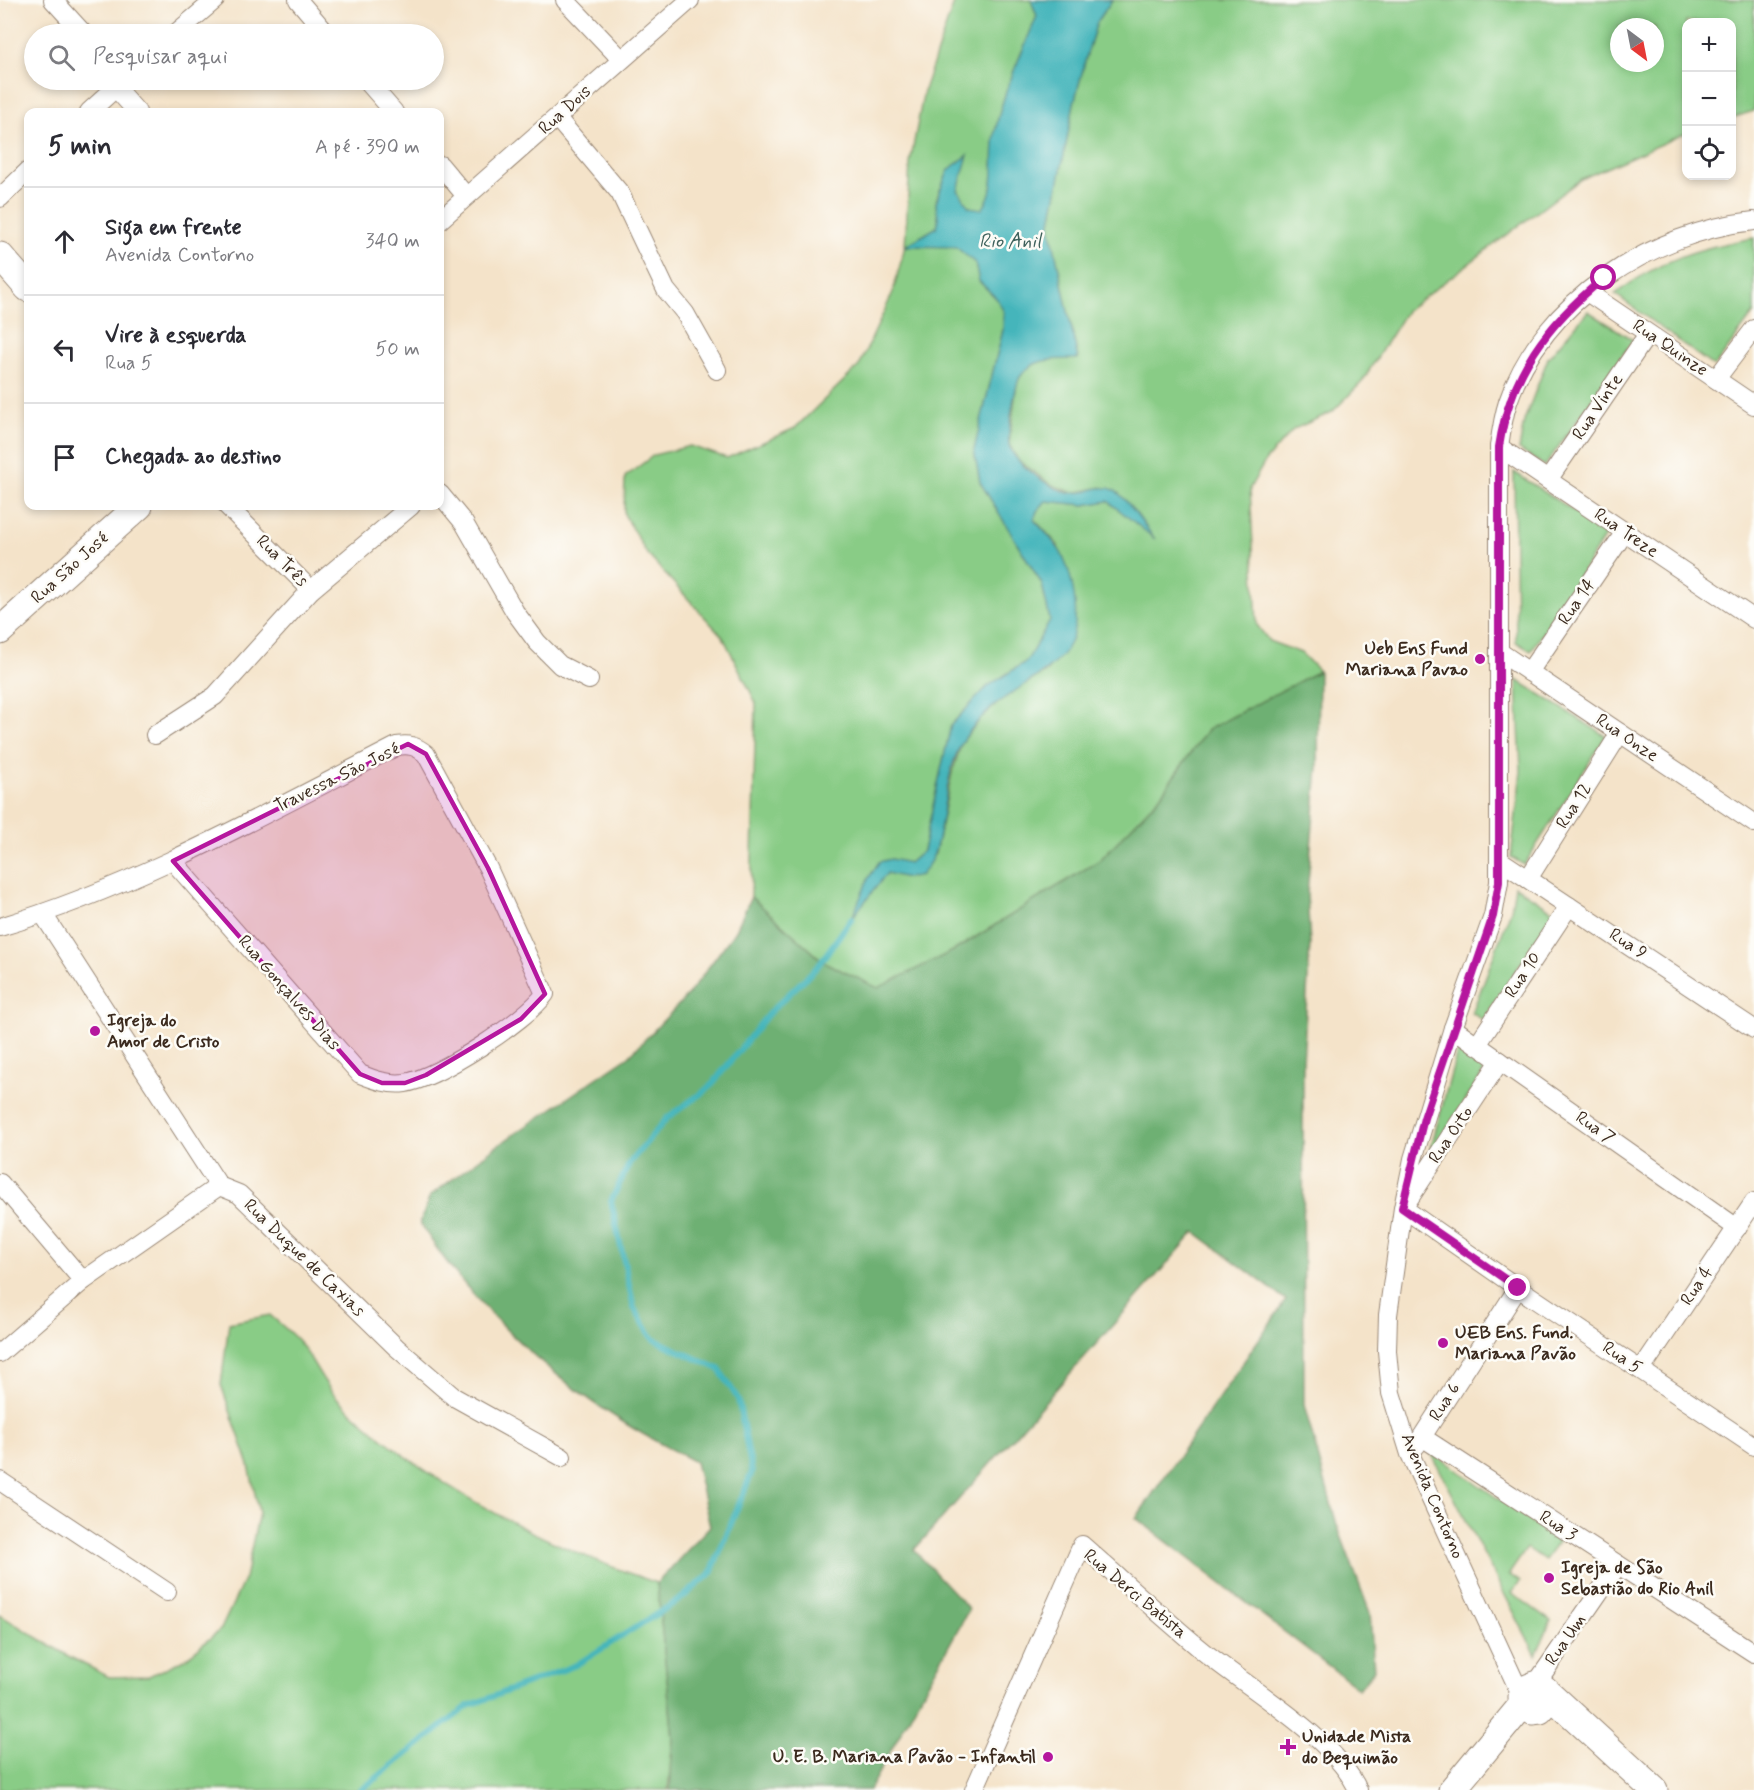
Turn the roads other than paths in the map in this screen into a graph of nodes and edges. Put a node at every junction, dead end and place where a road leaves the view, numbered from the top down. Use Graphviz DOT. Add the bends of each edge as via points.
graph roads {
  1 [pos="53,0"];
  2 [pos="215,0"];
  3 [pos="298,0"];
  4 [pos="565,0"];
  5 [pos="690,0"];
  6 [pos="75,24"];
  7 [pos="187,24"];
  8 [pos="318,24"];
  9 [pos="621,59"];
  10 [pos="112,90"];
  11 [pos="123,90"];
  12 [pos="375,90"];
  13 [pos="93,108"];
  14 [pos="135,108"];
  15 [pos="390,108"];
  16 [pos="557,118"];
  17 [pos="444,170"];
  18 [pos="24,175"];
  19 [pos="466,196"];
  20 [pos="0,198"];
  21 [pos="444,216"];
  22 [pos="1754,221"];
  23 [pos="0,256"];
  24 [pos="24,283"];
  25 [pos="1587,292"];
  26 [pos="1754,329"];
  27 [pos="1648,334"];
  28 [pos="717,370"];
  29 [pos="1716,379"];
  30 [pos="1754,405"];
  31 [pos="1499,447"];
  32 [pos="1548,480"];
  33 [pos="444,499"];
  34 [pos="135,510"];
  35 [pos="231,510"];
  36 [pos="406,510"];
  37 [pos="1625,532"];
  38 [pos="311,590"];
  39 [pos="1754,619"];
  40 [pos="0,631"];
  41 [pos="1501,653"];
  42 [pos="1529,672"];
  43 [pos="589,680"];
  44 [pos="1620,733"];
  45 [pos="155,735"];
  46 [pos="1754,824"];
  47 [pos="172,861"];
  48 [pos="1501,861"];
  49 [pos="1528,879"];
  50 [pos="1569,906"];
  51 [pos="43,914"];
  52 [pos="0,927"];
  53 [pos="1453,1028"];
  54 [pos="1754,1029"];
  55 [pos="1477,1045"];
  56 [pos="1500,1061"];
  57 [pos="426,1076"];
  58 [pos="0,1183"];
  59 [pos="219,1186"];
  60 [pos="1754,1202"];
  61 [pos="1402,1208"];
  62 [pos="1737,1228"];
  63 [pos="83,1281"];
  64 [pos="1518,1288"];
  65 [pos="0,1353"];
  66 [pos="1641,1370"];
  67 [pos="1422,1437"];
  68 [pos="1754,1446"];
  69 [pos="1410,1454"];
  70 [pos="562,1457"];
  71 [pos="0,1481"];
  72 [pos="1618,1565"];
  73 [pos="167,1592"];
  74 [pos="1754,1653"];
  75 [pos="1532,1698"];
  76 [pos="1459,1781"];
  77 [pos="974,1790"];
  78 [pos="1358,1790"];
  79 [pos="1635,1790"];
  80 [pos="1654,1790"];
  1 -- 6 [label="street"];
  2 -- 7 [label="street"];
  3 -- 8 [label="street"];
  4 -- 9 [label="street"];
  5 -- 9 [label="street, Rua Dois"];
  9 -- 16 [label="street, Rua Dois"];
  10 -- 13 [label="street"];
  11 -- 14 [label="street"];
  12 -- 15 [label="street"];
  16 -- 19 [label="street, Rua Dois"];
  16 -- 28 [label="street" via="620,193 666,290 685,313"];
  17 -- 19 [label="street"];
  18 -- 20 [label="street"];
  19 -- 21 [label="street, Rua Dois"];
  22 -- 25 [label="street, Avenida Contorno" via="1697,232 1665,244 1629,262"];
  23 -- 24 [label="street"];
  25 -- 27 [label="street, Rua Quinze"];
  25 -- 31 [label="street, Avenida Contorno" via="1526,364 1507,404"];
  26 -- 29 [label="street"];
  27 -- 29 [label="street, Rua Quinze"];
  27 -- 32 [label="street, Rua Vinte"];
  29 -- 30 [label="street, Rua Quinze"];
  31 -- 32 [label="street, Rua Treze"];
  31 -- 41 [label="street, Avenida Contorno"];
  32 -- 37 [label="street, Rua Treze"];
  33 -- 43 [label="street" via="464,524 537,642 560,665"];
  34 -- 40 [label="street, Rua São José"];
  35 -- 38 [label="street, Rua Três"];
  36 -- 38 [label="street"];
  37 -- 39 [label="street, Rua Treze"];
  37 -- 42 [label="street, Rua 14"];
  38 -- 45 [label="street" via="215,696"];
  41 -- 42 [label="street, Rua Onze"];
  41 -- 48 [label="street, Avenida Contorno"];
  42 -- 44 [label="street, Rua Onze"];
  44 -- 46 [label="street, Rua Onze"];
  44 -- 49 [label="street, Rua 12"];
  47 -- 51 [label="street, Travessa São José"];
  47 -- 57 [label="street, Rua Gonçalves Dias" via="360,1074 382,1083 405,1083"];
  47 -- 57 [label="street, Travessa São José" via="398,746 417,746 426,754 488,868 544,994 521,1020"];
  48 -- 49 [label="street, Rua 9"];
  48 -- 53 [label="street, Avenida Contorno" via="1493,916"];
  49 -- 50 [label="street, Rua 9"];
  50 -- 54 [label="street, Rua 9"];
  50 -- 55 [label="street, Rua 10"];
  51 -- 52 [label="street, Travessa São José"];
  51 -- 59 [label="street, Rua Duque de Caxias"];
  53 -- 55 [label="street, Rua 7"];
  53 -- 61 [label="street, Avenida Contorno" via="1424,1118"];
  55 -- 56 [label="street, Rua 7"];
  56 -- 61 [label="street, Rua Oito"];
  56 -- 62 [label="street, Rua 7"];
  58 -- 63 [label="street"];
  59 -- 63 [label="street"];
  59 -- 70 [label="street, Rua Duque de Caxias" via="238,1194 396,1347 454,1397"];
  60 -- 62 [label="street, Rua 4"];
  61 -- 64 [label="street, Rua 5"];
  61 -- 69 [label="street, Avenida Contorno" via="1388,1315 1388,1351 1391,1393"];
  62 -- 66 [label="street, Rua 4"];
  63 -- 65 [label="street"];
  64 -- 66 [label="street, Rua 5"];
  64 -- 67 [label="street, Rua 6"];
  66 -- 68 [label="street, Rua 5"];
  67 -- 69 [label="street, Rua 6"];
  67 -- 72 [label="street, Rua 3"];
  69 -- 75 [label="street, Avenida Contorno" via="1489,1628"];
  71 -- 73 [label="street"];
  72 -- 74 [label="street, Rua 3"];
  72 -- 75 [label="street, Rua Um"];
  75 -- 76 [label="street"];
  75 -- 79 [label="street, Avenida Contorno"];
  75 -- 80 [label="street, Avenida Contorno"];
  77 -- 78 [label="street, Rua Derci Batista" via="1082,1545 1203,1651 1328,1748"];
}
